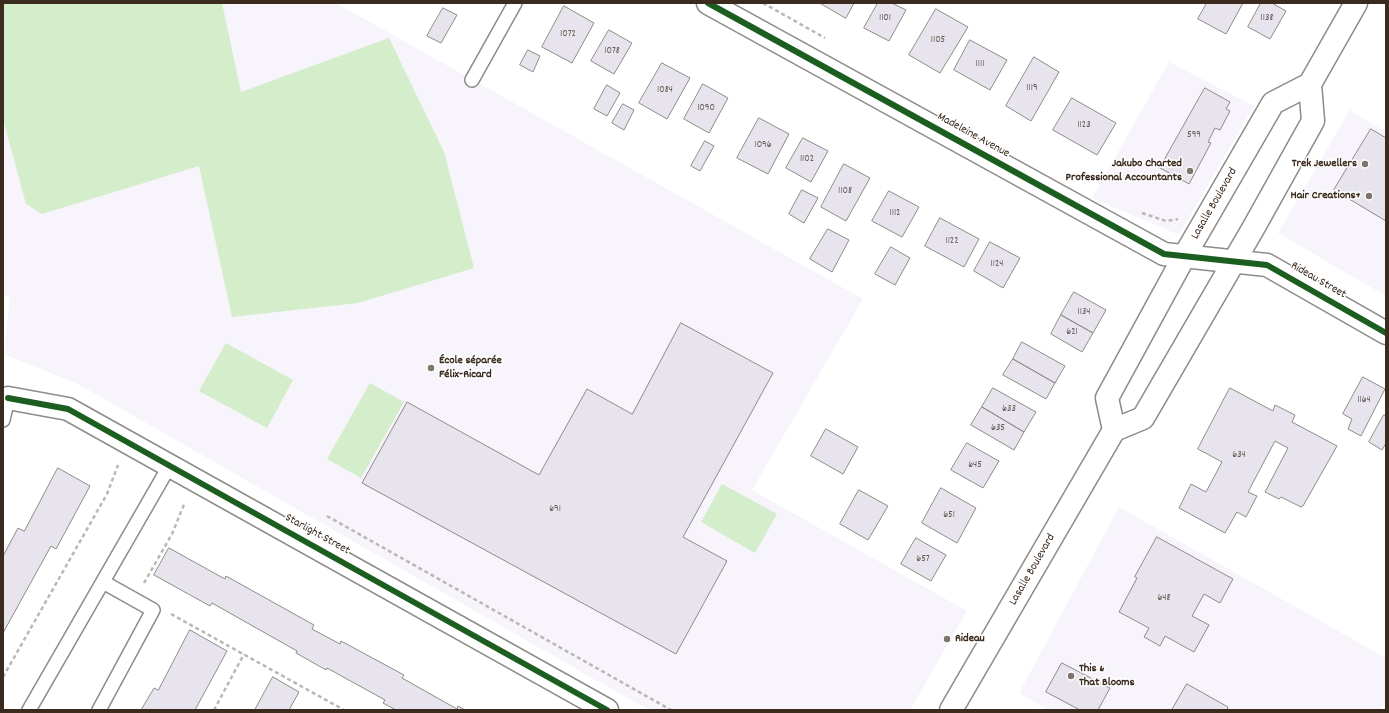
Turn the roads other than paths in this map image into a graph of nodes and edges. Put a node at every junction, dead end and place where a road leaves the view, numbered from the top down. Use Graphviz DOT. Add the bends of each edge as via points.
graph roads {
  1 [pos="515,3"];
  2 [pos="708,3"];
  3 [pos="1356,3"];
  4 [pos="472,80"];
  5 [pos="1310,84"];
  6 [pos="1186,255"];
  7 [pos="1235,261"];
  8 [pos="1386,333"];
  9 [pos="8,398"];
  10 [pos="3,420"];
  11 [pos="1114,430"];
  12 [pos="170,465"];
  13 [pos="103,582"];
  14 [pos="32,709"];
  15 [pos="99,710"];
  16 [pos="608,710"];
  17 [pos="951,710"];
  1 -- 4 [label="lane"];
  2 -- 6 [label="street, Madeleine Avenue" via="1164,254"];
  3 -- 5 [label="street"];
  5 -- 6 [label="street, Lasalle Boulevard" via="1273,103"];
  5 -- 7 [label="street" via="1312,121"];
  6 -- 7 [label="street, Madeleine Avenue"];
  6 -- 11 [label="street, Lasalle Boulevard" via="1107,398"];
  7 -- 8 [label="street, Rideau Street" via="1268,265"];
  7 -- 11 [label="street" via="1143,418"];
  9 -- 10 [label="lane"];
  9 -- 12 [label="street, Starlight Street" via="68,409"];
  11 -- 17 [label="street, Lasalle Boulevard"];
  12 -- 13 [label="lane"];
  12 -- 16 [label="street, Starlight Street"];
  13 -- 14 [label="lane"];
  13 -- 15 [label="lane" via="154,610"];
}
